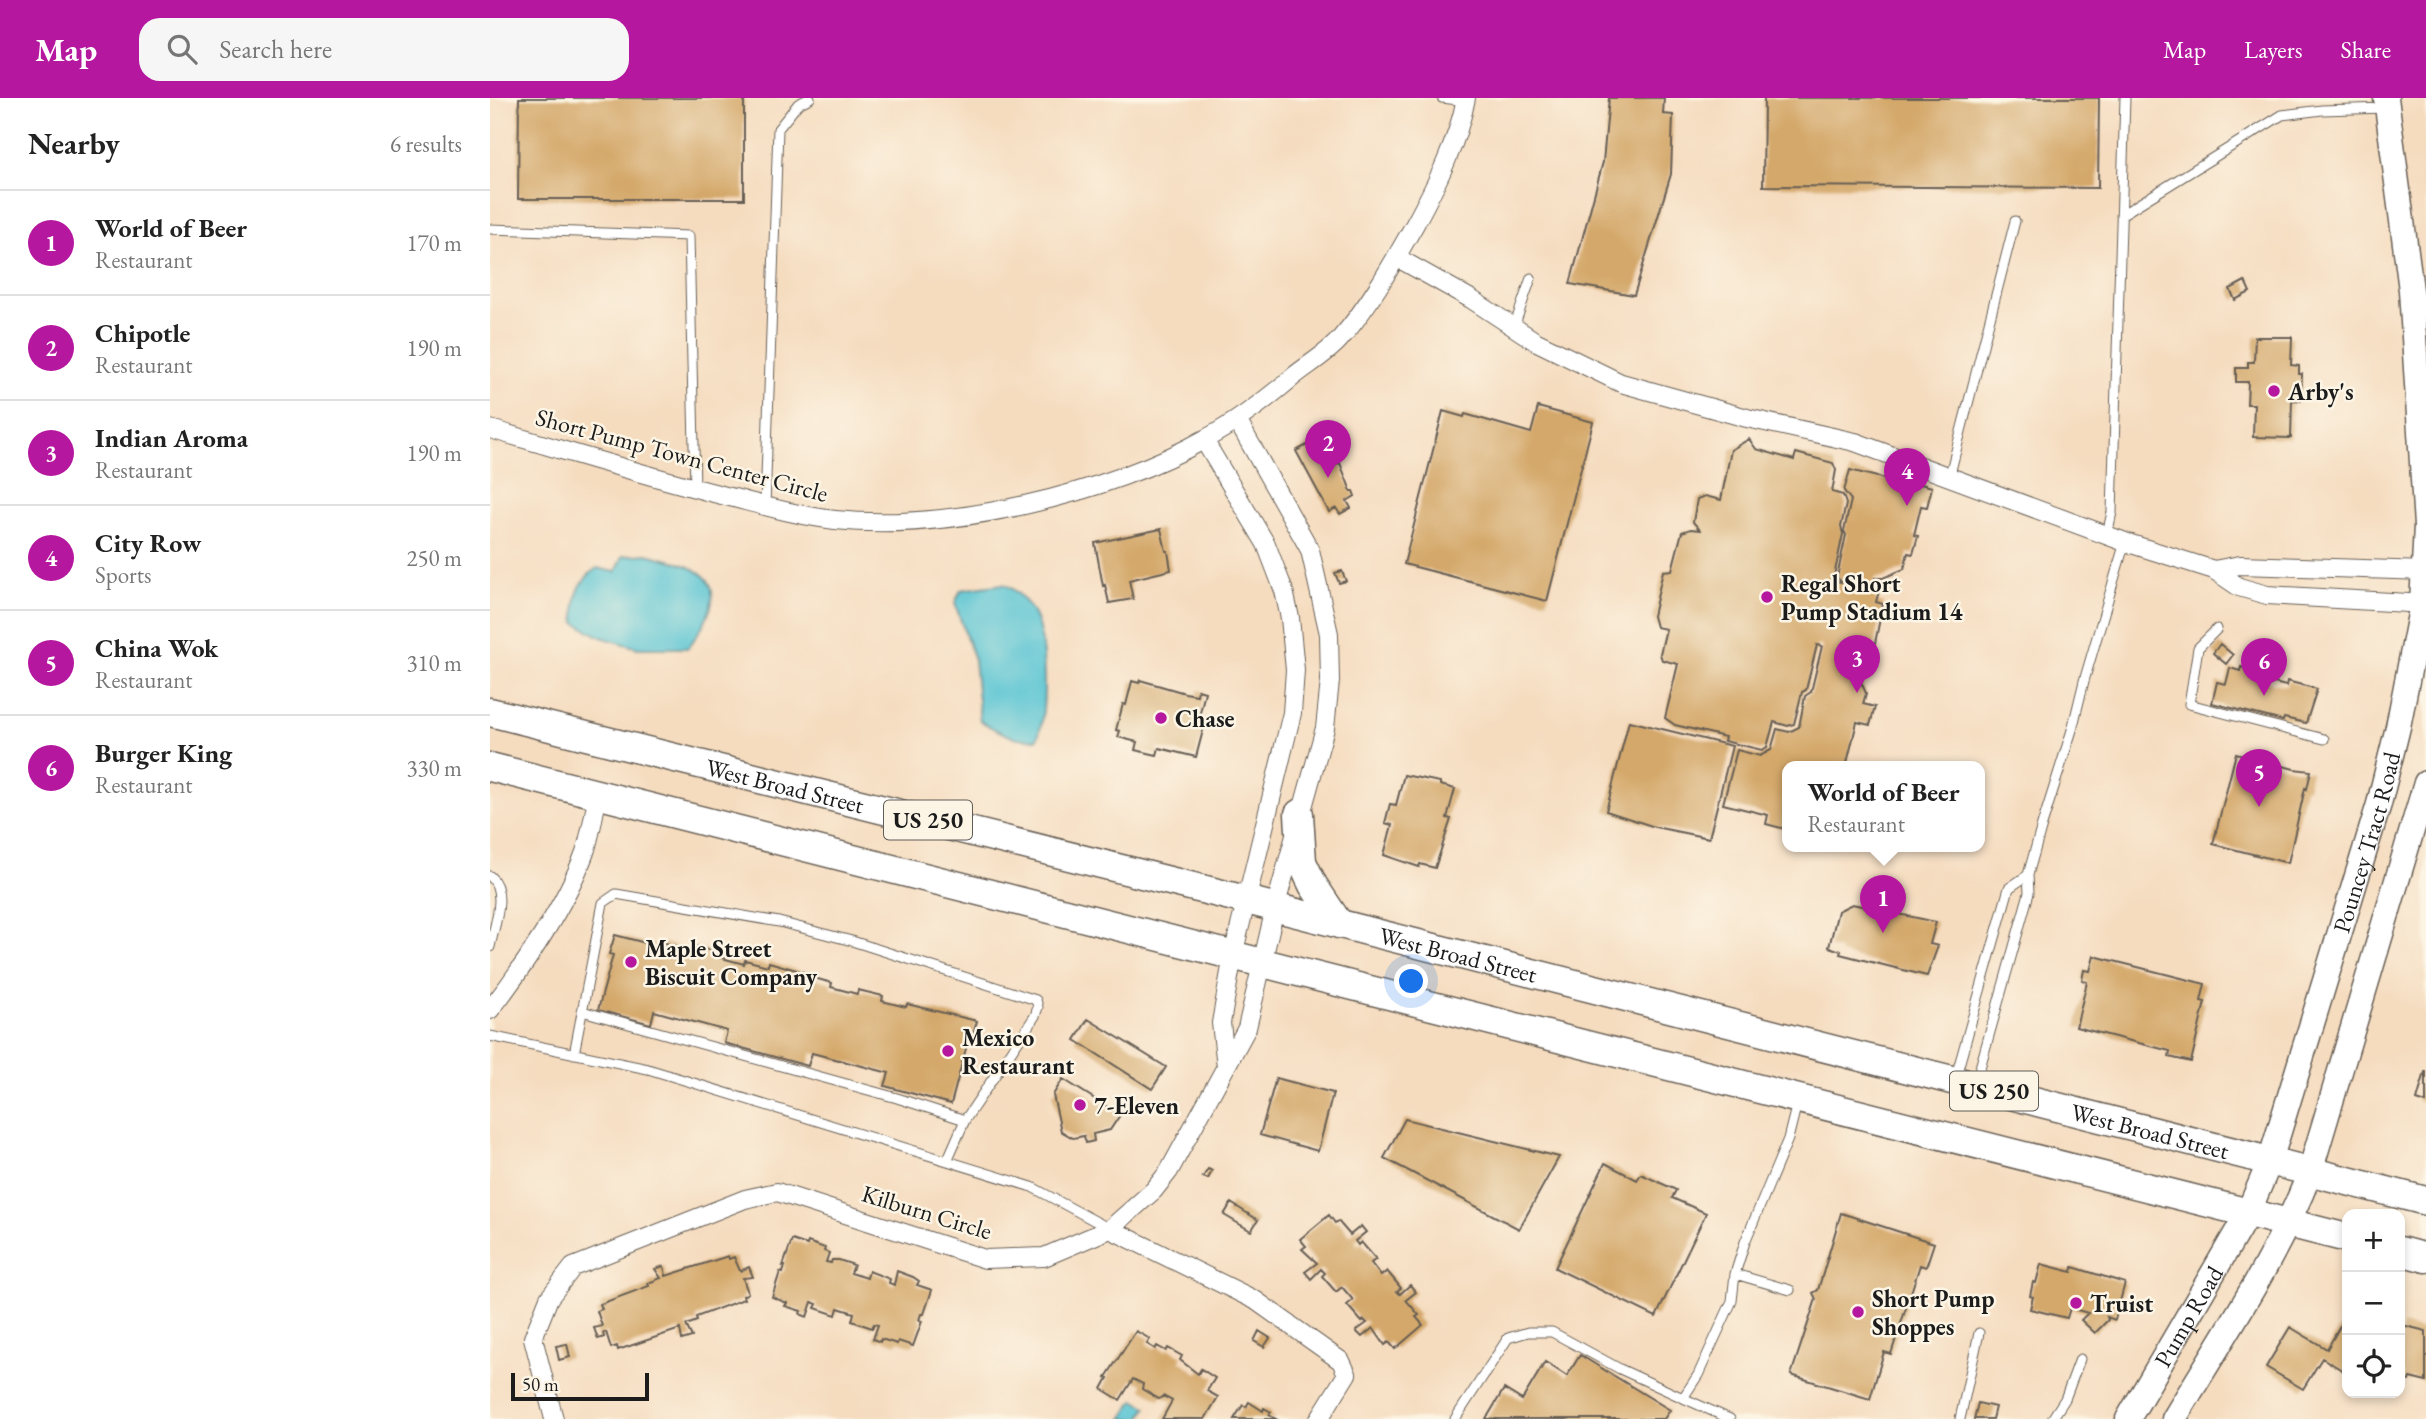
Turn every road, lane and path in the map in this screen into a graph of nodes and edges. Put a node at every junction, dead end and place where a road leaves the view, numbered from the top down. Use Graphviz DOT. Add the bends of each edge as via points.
graph roads {
  1 [pos="810,98"];
  2 [pos="1442,98"];
  3 [pos="2125,98"];
  4 [pos="1466,100"];
  5 [pos="2387,103"];
  6 [pos="2121,215"];
  7 [pos="2015,221"];
  8 [pos="490,229"];
  9 [pos="1396,257"];
  10 [pos="1531,278"];
  11 [pos="1514,327"];
  12 [pos="1237,420"];
  13 [pos="490,429"];
  14 [pos="1204,440"];
  15 [pos="1949,478"];
  16 [pos="695,488"];
  17 [pos="765,507"];
  18 [pos="2107,535"];
  19 [pos="2125,541"];
  20 [pos="2214,570"];
  21 [pos="2425,571"];
  22 [pos="2424,604"];
  23 [pos="2217,629"];
  24 [pos="490,712"];
  25 [pos="2324,740"];
  26 [pos="490,768"];
  27 [pos="2426,783"];
  28 [pos="598,794"];
  29 [pos="1299,814"];
  30 [pos="2028,875"];
  31 [pos="490,876"];
  32 [pos="1246,900"];
  33 [pos="1275,908"];
  34 [pos="1339,924"];
  35 [pos="490,947"];
  36 [pos="1233,956"];
  37 [pos="1262,962"];
  38 [pos="490,1010"];
  39 [pos="582,1011"];
  40 [pos="490,1036"];
  41 [pos="574,1054"];
  42 [pos="1226,1066"];
  43 [pos="1965,1083"];
  44 [pos="1798,1098"];
  45 [pos="965,1119"];
  46 [pos="947,1161"];
  47 [pos="2270,1161"];
  48 [pos="2310,1172"];
  49 [pos="2426,1201"];
  50 [pos="2248,1213"];
  51 [pos="2289,1224"];
  52 [pos="1110,1229"];
  53 [pos="2342,1237"];
  54 [pos="2405,1252"];
  55 [pos="2426,1258"];
  56 [pos="1735,1275"];
  57 [pos="1790,1290"];
  58 [pos="1979,1333"];
  59 [pos="2080,1359"];
  60 [pos="1683,1398"];
  61 [pos="554,1419"];
  62 [pos="1320,1419"];
  63 [pos="1455,1419"];
  64 [pos="1730,1419"];
  65 [pos="1959,1419"];
  66 [pos="2052,1419"];
  67 [pos="2128,1419"];
  68 [pos="2174,1419"];
  1 -- 17 [label="lane" via="798,104 778,130"];
  2 -- 4 [label="lane"];
  3 -- 6 [label="lane"];
  4 -- 9 [label="street, Short Pump Town Center Circle" via="1434,188"];
  5 -- 6 [label="lane" via="2282,115"];
  5 -- 21 [label="main road, Pouncey Tract Road" via="2411,290"];
  6 -- 18 [label="lane" via="2112,512"];
  7 -- 15 [label="lane"];
  8 -- 16 [label="lane" via="689,236"];
  9 -- 11 [label="street"];
  9 -- 12 [label="street, Short Pump Town Center Circle" via="1340,340"];
  10 -- 11 [label="lane"];
  11 -- 15 [label="street" via="1621,383 1855,442"];
  12 -- 14 [label="street, Short Pump Town Center Circle"];
  12 -- 29 [label="street" via="1310,550 1329,634 1331,681 1325,728"];
  13 -- 16 [label="street, Short Pump Town Center Circle"];
  14 -- 17 [label="street, Short Pump Town Center Circle" via="1138,470 1053,499 963,515 837,520"];
  14 -- 32 [label="street" via="1266,544 1284,591 1294,647 1292,713"];
  15 -- 18 [label="street"];
  16 -- 17 [label="street, Short Pump Town Center Circle"];
  18 -- 19 [label="street"];
  19 -- 20 [label="street"];
  19 -- 30 [label="lane"];
  20 -- 21 [label="street" via="2240,565"];
  20 -- 22 [label="street" via="2239,587 2267,595"];
  21 -- 22 [label="main road, Pouncey Tract Road"];
  22 -- 47 [label="main road, Pouncey Tract Road" via="2382,793"];
  23 -- 25 [label="lane" via="2198,648 2189,704"];
  24 -- 32 [label="main road, West Broad Street / US 250"];
  26 -- 28 [label="main road, US 250"];
  27 -- 48 [label="main road, Pouncey Tract Road"];
  28 -- 36 [label="main road, US 250"];
  28 -- 38 [label="street" via="577,870 550,922"];
  29 -- 33 [label="street"];
  29 -- 34 [label="main road" via="1302,862"];
  30 -- 43 [label="lane" via="2029,893"];
  30 -- 43 [label="lane" via="2009,888"];
  31 -- 35 [label="lane" via="496,881 500,900"];
  32 -- 33 [label="main road, West Broad Street / US 250"];
  32 -- 36 [label="street"];
  33 -- 34 [label="main road, West Broad Street / US 250"];
  33 -- 37 [label="street"];
  34 -- 43 [label="main road, West Broad Street / US 250"];
  36 -- 37 [label="main road, US 250"];
  36 -- 42 [label="street" via="1221,1023"];
  37 -- 42 [label="street" via="1247,1028"];
  37 -- 44 [label="main road, US 250"];
  39 -- 41 [label="lane"];
  39 -- 45 [label="lane"];
  39 -- 45 [label="lane" via="603,903 616,894 779,922 852,941 1036,1000 1035,1016"];
  40 -- 41 [label="lane"];
  41 -- 46 [label="lane" via="648,1069"];
  42 -- 52 [label="street" via="1169,1171"];
  43 -- 47 [label="main road, West Broad Street / US 250"];
  44 -- 50 [label="main road, US 250"];
  44 -- 56 [label="lane" via="1788,1139"];
  45 -- 46 [label="lane"];
  46 -- 52 [label="lane" via="1032,1187"];
  47 -- 48 [label="main road, West Broad Street / US 250"];
  47 -- 50 [label="main road, Pouncey Tract Road"];
  48 -- 49 [label="main road, West Broad Street / US 250"];
  48 -- 51 [label="main road, Pouncey Tract Road"];
  50 -- 51 [label="main road, US 250"];
  50 -- 67 [label="main road, Pump Road"];
  51 -- 53 [label="main road, US 250"];
  51 -- 68 [label="main road, Pump Road"];
  52 -- 61 [label="street, Kilburn Circle" via="1044,1257 1033,1258 1006,1246 985,1259 777,1192 745,1199 573,1266 549,1298 533,1338"];
  52 -- 62 [label="street" via="1255,1300 1341,1361 1346,1374"];
  54 -- 55 [label="main road"];
  56 -- 57 [label="lane"];
  56 -- 60 [label="lane" via="1732,1301"];
  58 -- 65 [label="lane"];
  59 -- 66 [label="lane"];
  60 -- 63 [label="lane" via="1552,1332 1528,1332 1507,1338"];
  60 -- 64 [label="lane"];
}
